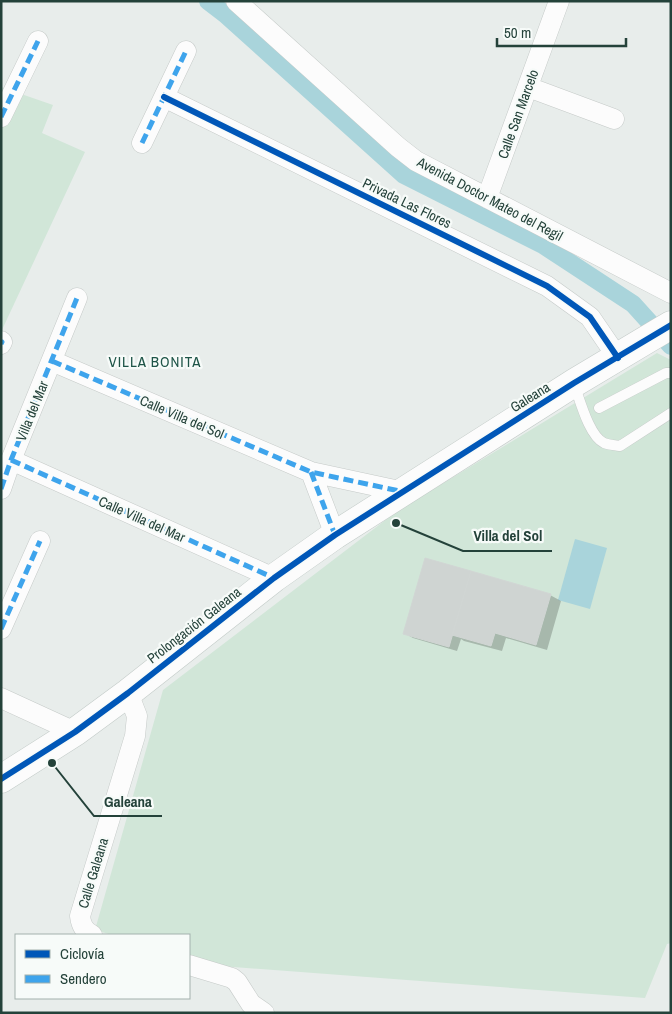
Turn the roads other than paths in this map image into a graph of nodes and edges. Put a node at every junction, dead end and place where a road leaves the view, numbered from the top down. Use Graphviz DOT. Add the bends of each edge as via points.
graph roads {
  1 [pos="236,1"];
  2 [pos="559,1"];
  3 [pos="38,41"];
  4 [pos="186,51"];
  5 [pos="528,87"];
  6 [pos="164,97"];
  7 [pos="1,118"];
  8 [pos="614,119"];
  9 [pos="142,143"];
  10 [pos="487,198"];
  11 [pos="671,293"];
  12 [pos="78,298"];
  13 [pos="661,331"];
  14 [pos="618,358"];
  15 [pos="52,361"];
  16 [pos="671,373"];
  17 [pos="574,383"];
  18 [pos="599,408"];
  19 [pos="671,413"];
  20 [pos="11,460"];
  21 [pos="311,472"];
  22 [pos="1,490"];
  23 [pos="404,492"];
  24 [pos="335,535"];
  25 [pos="40,541"];
  26 [pos="274,578"];
  27 [pos="1,629"];
  28 [pos="128,693"];
  29 [pos="1,698"];
  30 [pos="75,732"];
  31 [pos="1,780"];
  32 [pos="91,934"];
  33 [pos="190,965"];
  34 [pos="264,1013"];
  1 -- 10 [label="street, Avenida Doctor Mateo del Regil" via="398,147 416,161"];
  2 -- 5 [label="street, Calle San Marcelo"];
  3 -- 7 [label="street"];
  4 -- 6 [label="street"];
  5 -- 8 [label="street"];
  5 -- 10 [label="street, Calle San Marcelo"];
  6 -- 9 [label="street"];
  6 -- 14 [label="street, Privada Las Flores" via="547,286 590,317"];
  10 -- 11 [label="street, Avenida Doctor Mateo del Regil"];
  12 -- 15 [label="street, Villa del Mar"];
  13 -- 14 [label="street, Galeana"];
  14 -- 17 [label="street, Galeana"];
  15 -- 20 [label="street, Villa del Mar"];
  15 -- 21 [label="street, Calle Villa del Sol"];
  16 -- 18 [label="lane"];
  17 -- 19 [label="lane" via="592,431 610,445 620,446"];
  17 -- 23 [label="street, Galeana"];
  20 -- 22 [label="street, Villa del Mar"];
  20 -- 26 [label="street, Calle Villa del Mar"];
  21 -- 23 [label="street, Calle Villa del Sol"];
  21 -- 24 [label="street"];
  23 -- 24 [label="street, Prolongación Galeana"];
  24 -- 26 [label="street, Prolongación Galeana"];
  25 -- 27 [label="street"];
  26 -- 28 [label="street, Prolongación Galeana"];
  28 -- 30 [label="street, Prolongación Galeana"];
  28 -- 32 [label="street, Calle Galeana" via="137,716 135,736 80,916 85,930"];
  29 -- 30 [label="street"];
  30 -- 31 [label="street, Prolongación Galeana"];
  33 -- 34 [label="street" via="232,978 252,1004"];
}
